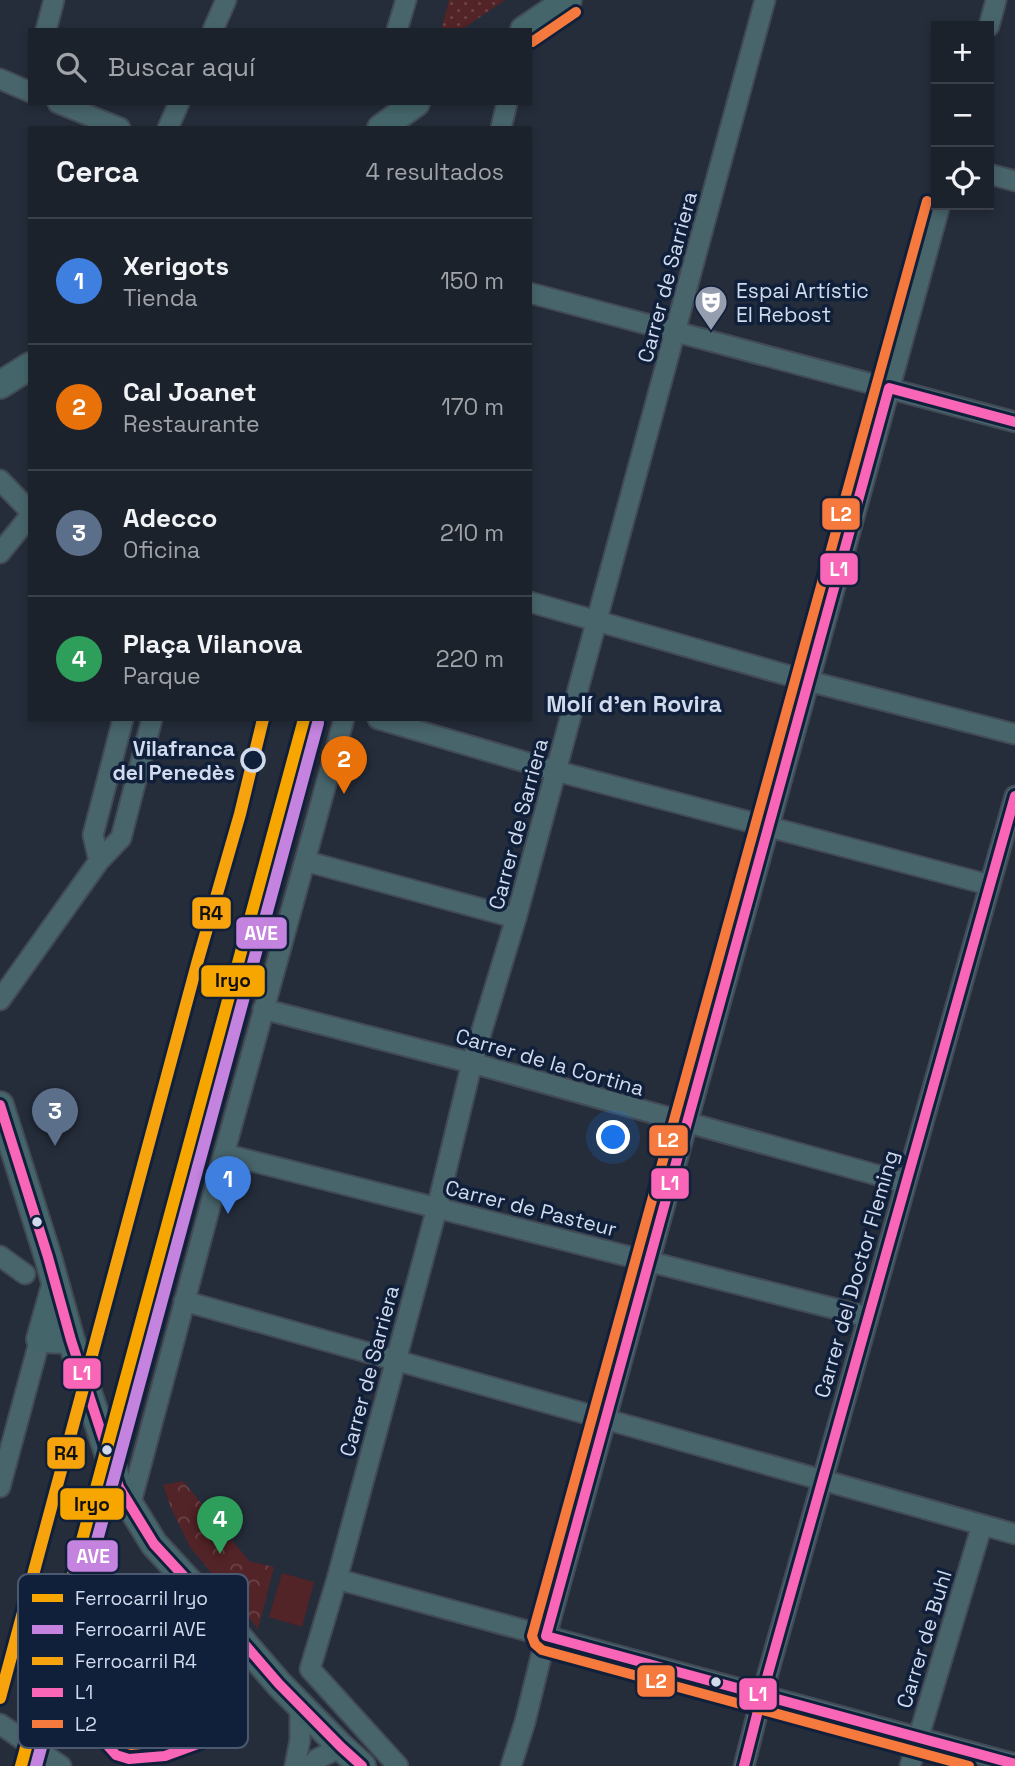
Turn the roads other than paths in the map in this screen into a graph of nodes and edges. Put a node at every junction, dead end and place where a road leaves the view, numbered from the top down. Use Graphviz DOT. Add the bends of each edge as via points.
graph roads {
  1 [pos="54,0"];
  2 [pos="226,0"];
  3 [pos="406,0"];
  4 [pos="568,0"];
  5 [pos="765,0"];
  6 [pos="996,0"];
  7 [pos="990,21"];
  8 [pos="47,28"];
  9 [pos="214,28"];
  10 [pos="398,28"];
  11 [pos="527,28"];
  12 [pos="0,79"];
  13 [pos="28,90"];
  14 [pos="63,105"];
  15 [pos="178,105"];
  16 [pos="507,105"];
  17 [pos="407,106"];
  18 [pos="115,126"];
  19 [pos="169,126"];
  20 [pos="384,126"];
  21 [pos="501,126"];
  22 [pos="994,175"];
  23 [pos="1015,181"];
  24 [pos="939,210"];
  25 [pos="532,294"];
  26 [pos="676,332"];
  27 [pos="28,367"];
  28 [pos="0,385"];
  29 [pos="889,388"];
  30 [pos="1015,422"];
  31 [pos="0,480"];
  32 [pos="28,509"];
  33 [pos="28,519"];
  34 [pos="0,554"];
  35 [pos="532,603"];
  36 [pos="597,621"];
  37 [pos="808,681"];
  38 [pos="123,721"];
  39 [pos="151,721"];
  40 [pos="343,721"];
  41 [pos="385,721"];
  42 [pos="1015,734"];
  43 [pos="556,771"];
  44 [pos="1015,796"];
  45 [pos="768,827"];
  46 [pos="99,861"];
  47 [pos="305,861"];
  48 [pos="990,885"];
  49 [pos="516,918"];
  50 [pos="0,1000"];
  51 [pos="263,1009"];
  52 [pos="472,1063"];
  53 [pos="0,1105"];
  54 [pos="687,1124"];
  55 [pos="224,1154"];
  56 [pos="906,1183"];
  57 [pos="437,1208"];
  58 [pos="0,1256"];
  59 [pos="649,1261"];
  60 [pos="25,1274"];
  61 [pos="54,1280"];
  62 [pos="184,1301"];
  63 [pos="868,1317"];
  64 [pos="40,1339"];
  65 [pos="71,1340"];
  66 [pos="396,1360"];
  67 [pos="605,1419"];
  68 [pos="7,1430"];
  69 [pos="822,1480"];
  70 [pos="0,1487"];
  71 [pos="130,1506"];
  72 [pos="982,1525"];
  73 [pos="1015,1534"];
  74 [pos="182,1574"];
  75 [pos="337,1579"];
  76 [pos="546,1636"];
  77 [pos="248,1647"];
  78 [pos="762,1695"];
  79 [pos="300,1705"];
  80 [pos="0,1724"];
  81 [pos="18,1736"];
  82 [pos="918,1737"];
  83 [pos="35,1748"];
  84 [pos="346,1756"];
  85 [pos="1015,1764"];
  86 [pos="61,1766"];
  87 [pos="300,1766"];
  88 [pos="398,1766"];
  89 [pos="511,1766"];
  90 [pos="744,1766"];
  91 [pos="910,1766"];
  1 -- 8 [label="street"];
  2 -- 9 [label="street"];
  3 -- 10 [label="street"];
  4 -- 11 [label="street"];
  5 -- 26 [label="street, Carrer de Sarriera"];
  6 -- 7 [label="street"];
  12 -- 13 [label="street"];
  14 -- 18 [label="street"];
  15 -- 19 [label="street"];
  16 -- 21 [label="street"];
  17 -- 20 [label="street"];
  22 -- 23 [label="street"];
  24 -- 29 [label="street"];
  25 -- 26 [label="street"];
  26 -- 29 [label="street"];
  26 -- 36 [label="street, Carrer de Sarriera"];
  27 -- 28 [label="street"];
  29 -- 30 [label="street"];
  29 -- 37 [label="street"];
  31 -- 32 [label="street"];
  33 -- 34 [label="street"];
  35 -- 36 [label="street"];
  36 -- 37 [label="street"];
  36 -- 43 [label="street, Carrer de Sarriera"];
  37 -- 42 [label="street"];
  37 -- 45 [label="street"];
  38 -- 46 [label="street" via="93,835"];
  39 -- 46 [label="street" via="121,838"];
  40 -- 47 [label="street"];
  41 -- 43 [label="street"];
  43 -- 45 [label="street"];
  43 -- 49 [label="street, Carrer de Sarriera"];
  44 -- 48 [label="street, Carrer del Doctor Fleming"];
  45 -- 48 [label="street"];
  45 -- 54 [label="street"];
  46 -- 50 [label="street"];
  47 -- 49 [label="street"];
  47 -- 51 [label="street"];
  48 -- 56 [label="street, Carrer del Doctor Fleming"];
  49 -- 52 [label="street, Carrer de Sarriera"];
  51 -- 52 [label="street, Carrer de la Cortina"];
  51 -- 55 [label="street"];
  52 -- 54 [label="street, Carrer de la Cortina"];
  52 -- 57 [label="street, Carrer de Sarriera"];
  53 -- 61 [label="street"];
  54 -- 56 [label="street, Carrer de la Cortina"];
  54 -- 59 [label="street"];
  55 -- 57 [label="street, Carrer de Pasteur"];
  55 -- 62 [label="street"];
  56 -- 63 [label="street, Carrer del Doctor Fleming"];
  57 -- 59 [label="street, Carrer de Pasteur"];
  57 -- 66 [label="street, Carrer de Sarriera"];
  58 -- 60 [label="street"];
  59 -- 63 [label="street, Carrer de Pasteur"];
  59 -- 67 [label="street"];
  61 -- 64 [label="street"];
  61 -- 65 [label="street"];
  62 -- 66 [label="street"];
  62 -- 71 [label="street"];
  63 -- 69 [label="street, Carrer del Doctor Fleming"];
  64 -- 65 [label="street"];
  64 -- 68 [label="street"];
  65 -- 71 [label="street" via="112,1468"];
  66 -- 67 [label="street"];
  66 -- 75 [label="street, Carrer de Sarriera"];
  67 -- 69 [label="street"];
  67 -- 76 [label="street"];
  68 -- 70 [label="street"];
  69 -- 72 [label="street"];
  69 -- 78 [label="street, Carrer del Doctor Fleming"];
  71 -- 74 [label="street" via="154,1544"];
  72 -- 73 [label="street"];
  72 -- 82 [label="street, Carrer de Buhl"];
  75 -- 76 [label="street"];
  75 -- 88 [label="street, Carrer de Sarriera" via="310,1669"];
  76 -- 78 [label="street"];
  76 -- 89 [label="street"];
  77 -- 79 [label="street"];
  78 -- 82 [label="street"];
  78 -- 90 [label="street, Carrer del Doctor Fleming"];
  79 -- 84 [label="street"];
  79 -- 87 [label="street"];
  80 -- 81 [label="street"];
  82 -- 85 [label="street"];
  82 -- 91 [label="street, Carrer de Buhl"];
  83 -- 86 [label="street"];
  84 -- 87 [label="street"];
}
